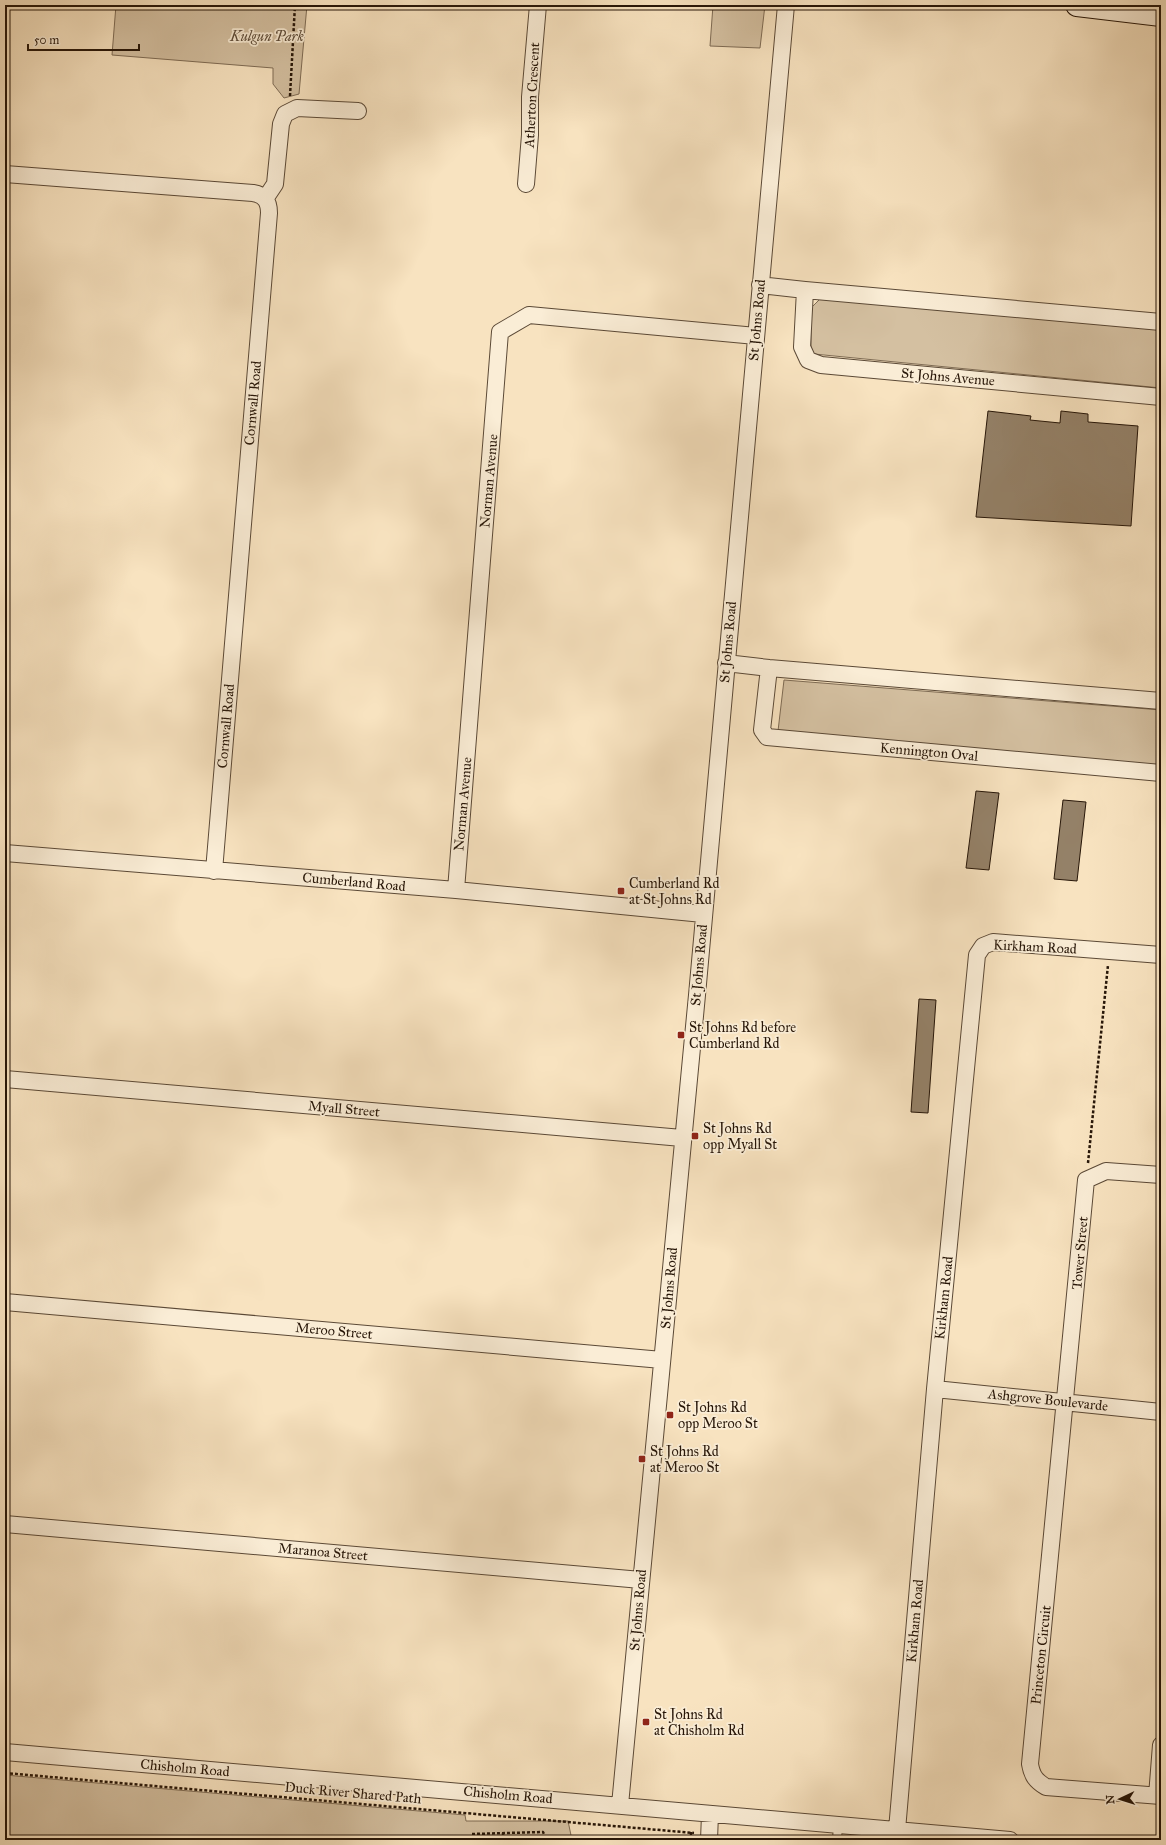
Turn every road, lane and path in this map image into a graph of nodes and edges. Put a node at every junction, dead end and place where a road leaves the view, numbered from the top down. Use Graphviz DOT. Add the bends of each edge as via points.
graph roads {
  1 [pos="295,5"];
  2 [pos="538,5"];
  3 [pos="786,5"];
  4 [pos="1078,5"];
  5 [pos="1161,15"];
  6 [pos="289,110"];
  7 [pos="358,111"];
  8 [pos="5,174"];
  9 [pos="526,184"];
  10 [pos="266,199"];
  11 [pos="760,285"];
  12 [pos="805,290"];
  13 [pos="1161,322"];
  14 [pos="756,336"];
  15 [pos="1161,397"];
  16 [pos="726,663"];
  17 [pos="769,668"];
  18 [pos="1161,701"];
  19 [pos="1161,773"];
  20 [pos="5,853"];
  21 [pos="214,871"];
  22 [pos="456,890"];
  23 [pos="703,914"];
  24 [pos="1109,952"];
  25 [pos="1161,955"];
  26 [pos="5,1079"];
  27 [pos="682,1138"];
  28 [pos="1161,1175"];
  29 [pos="1086,1180"];
  30 [pos="5,1302"];
  31 [pos="662,1360"];
  32 [pos="935,1389"];
  33 [pos="1066,1403"];
  34 [pos="1161,1412"];
  35 [pos="5,1524"];
  36 [pos="641,1580"];
  37 [pos="1161,1745"];
  38 [pos="5,1752"];
  39 [pos="5,1773"];
  40 [pos="1159,1796"];
  41 [pos="620,1805"];
  42 [pos="710,1814"];
  43 [pos="897,1830"];
  44 [pos="838,1832"];
  45 [pos="503,1833"];
  46 [pos="472,1834"];
  47 [pos="503,1840"];
  48 [pos="547,1840"];
  49 [pos="691,1840"];
  50 [pos="710,1840"];
  51 [pos="1010,1840"];
  1 -- 6 [label="path"];
  2 -- 9 [label="street, Atherton Crescent"];
  3 -- 11 [label="street, St Johns Road"];
  4 -- 5 [label="main road"];
  6 -- 7 [label="street" via="296,108"];
  6 -- 10 [label="street" via="282,118 275,184"];
  8 -- 10 [label="street" via="253,193"];
  10 -- 21 [label="street, Cornwall Road" via="269,213"];
  11 -- 12 [label="street"];
  11 -- 14 [label="street, St Johns Road"];
  12 -- 13 [label="street"];
  12 -- 15 [label="street, St Johns Avenue" via="802,347 808,360 821,366"];
  14 -- 16 [label="street, St Johns Road"];
  14 -- 22 [label="street, Norman Avenue" via="529,315 500,332"];
  16 -- 17 [label="street"];
  16 -- 23 [label="street, St Johns Road"];
  17 -- 18 [label="street"];
  17 -- 19 [label="street, Kennington Oval" via="762,730 767,736"];
  20 -- 21 [label="street, Cumberland Road"];
  21 -- 22 [label="street, Cumberland Road"];
  22 -- 23 [label="street, Cumberland Road"];
  23 -- 27 [label="street, St Johns Road"];
  24 -- 25 [label="street, Kirkham Road"];
  24 -- 29 [label="path"];
  24 -- 32 [label="street, Kirkham Road" via="993,942 983,946 977,956"];
  26 -- 27 [label="street, Myall Street"];
  27 -- 31 [label="street, St Johns Road"];
  28 -- 29 [label="street" via="1106,1171"];
  29 -- 33 [label="street, Tower Street"];
  30 -- 31 [label="street, Meroo Street"];
  31 -- 36 [label="street, St Johns Road"];
  32 -- 33 [label="street, Ashgrove Boulevarde"];
  32 -- 43 [label="street, Kirkham Road"];
  33 -- 34 [label="street, Ashgrove Boulevarde"];
  33 -- 40 [label="street, Princeton Circuit" via="1030,1764 1032,1774 1046,1787"];
  35 -- 36 [label="street, Maranoa Street"];
  36 -- 41 [label="street, St Johns Road"];
  37 -- 40 [label="street"];
  38 -- 41 [label="street, Chisholm Road"];
  39 -- 49 [label="path, Duck River Shared Path" via="692,1832"];
  41 -- 42 [label="street, Chisholm Road"];
  42 -- 44 [label="street, Chisholm Road"];
  42 -- 50 [label="street"];
  43 -- 44 [label="street, Chisholm Road"];
  43 -- 51 [label="street, Chisholm Road"];
  45 -- 46 [label="path"];
  45 -- 47 [label="path"];
  45 -- 48 [label="path" via="543,1832"];
}
